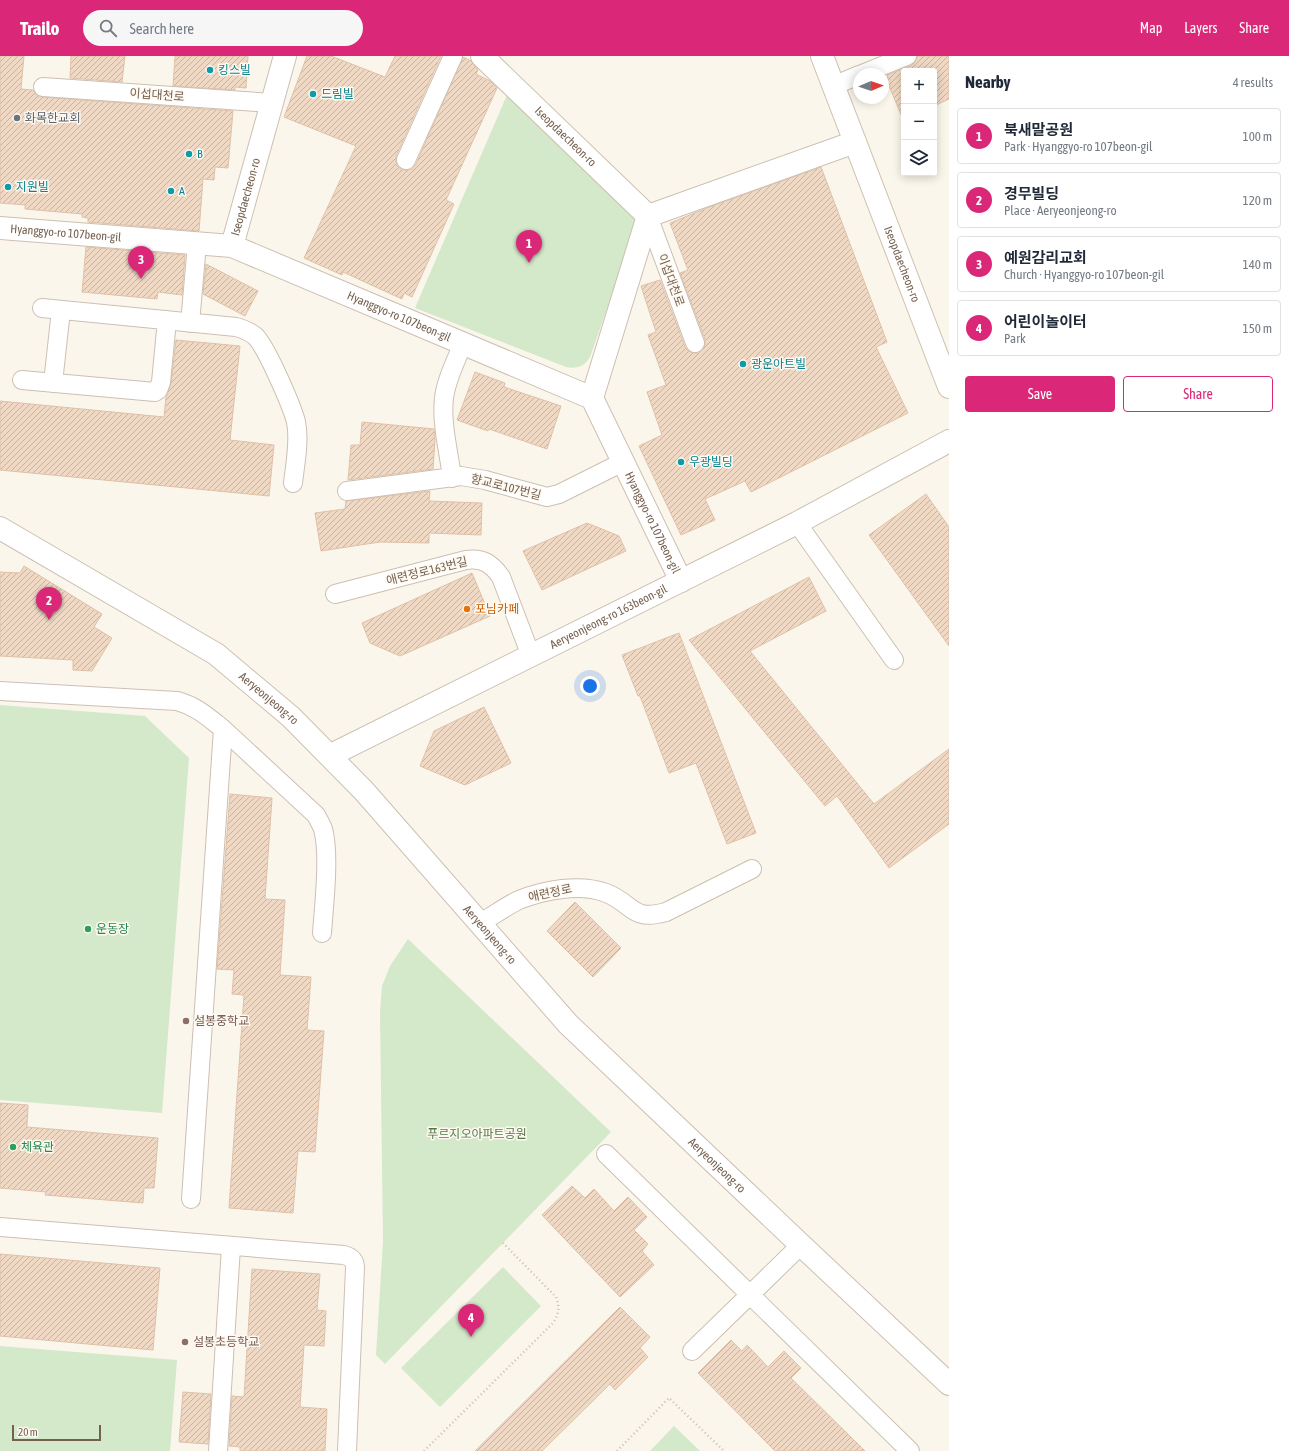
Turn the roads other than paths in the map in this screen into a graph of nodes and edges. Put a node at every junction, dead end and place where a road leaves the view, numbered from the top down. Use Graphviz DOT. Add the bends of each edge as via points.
graph roads {
  1 [pos="285,56"];
  2 [pos="453,56"];
  3 [pos="482,56"];
  4 [pos="822,56"];
  5 [pos="907,56"];
  6 [pos="877,68"];
  7 [pos="853,78"];
  8 [pos="833,86"];
  9 [pos="43,87"];
  10 [pos="272,103"];
  11 [pos="855,142"];
  12 [pos="406,160"];
  13 [pos="648,216"];
  14 [pos="0,228"];
  15 [pos="197,244"];
  16 [pos="232,246"];
  17 [pos="42,308"];
  18 [pos="61,310"];
  19 [pos="167,320"];
  20 [pos="190,323"];
  21 [pos="462,343"];
  22 [pos="695,343"];
  23 [pos="22,380"];
  24 [pos="53,383"];
  25 [pos="949,387"];
  26 [pos="592,398"];
  27 [pos="949,441"];
  28 [pos="623,462"];
  29 [pos="452,478"];
  30 [pos="294,483"];
  31 [pos="347,491"];
  32 [pos="798,523"];
  33 [pos="2,530"];
  34 [pos="681,581"];
  35 [pos="335,594"];
  36 [pos="531,656"];
  37 [pos="894,660"];
  38 [pos="0,691"];
  39 [pos="223,728"];
  40 [pos="331,756"];
  41 [pos="752,869"];
  42 [pos="480,923"];
  43 [pos="322,932"];
  44 [pos="606,1154"];
  45 [pos="191,1199"];
  46 [pos="0,1227"];
  47 [pos="801,1245"];
  48 [pos="231,1247"];
  49 [pos="750,1294"];
  50 [pos="692,1351"];
  51 [pos="949,1384"];
  52 [pos="218,1451"];
  53 [pos="347,1451"];
  54 [pos="910,1451"];
  1 -- 10 [label="street, Iseopdaecheon-ro"];
  2 -- 12 [label="lane"];
  3 -- 13 [label="street, Iseopdaecheon-ro"];
  4 -- 8 [label="street, Iseopdaecheon-ro"];
  5 -- 6 [label="lane"];
  7 -- 8 [label="lane"];
  8 -- 11 [label="street, Iseopdaecheon-ro"];
  9 -- 10 [label="lane, 이섭대천로"];
  10 -- 16 [label="street, Iseopdaecheon-ro"];
  11 -- 13 [label="street"];
  11 -- 25 [label="street, Iseopdaecheon-ro"];
  13 -- 22 [label="lane, 이섭대천로"];
  13 -- 26 [label="street"];
  14 -- 15 [label="street, Hyanggyo-ro 107beon-gil"];
  15 -- 16 [label="street, Hyanggyo-ro 107beon-gil"];
  15 -- 20 [label="lane"];
  16 -- 21 [label="street, Hyanggyo-ro 107beon-gil"];
  17 -- 18 [label="lane"];
  18 -- 19 [label="lane"];
  18 -- 24 [label="lane"];
  19 -- 20 [label="lane"];
  19 -- 24 [label="lane" via="161,382 155,392"];
  20 -- 30 [label="lane" via="246,330 264,347 296,422"];
  21 -- 26 [label="street, Hyanggyo-ro 107beon-gil"];
  21 -- 29 [label="lane" via="444,397 444,420"];
  23 -- 24 [label="lane"];
  26 -- 28 [label="street, Hyanggyo-ro 107beon-gil"];
  27 -- 32 [label="street, Aeryeonjeong-ro 163beon-gil"];
  28 -- 29 [label="lane, 향교로107번길" via="559,494 547,497 474,477"];
  28 -- 34 [label="street, Hyanggyo-ro 107beon-gil"];
  29 -- 31 [label="lane, 향교로107번길"];
  32 -- 34 [label="street, Aeryeonjeong-ro 163beon-gil"];
  32 -- 37 [label="lane"];
  33 -- 40 [label="street, Aeryeonjeong-ro" via="216,654 291,717"];
  34 -- 36 [label="street, Aeryeonjeong-ro 163beon-gil"];
  35 -- 36 [label="lane, 애련정로163번길" via="466,560 481,560 496,570 501,577"];
  36 -- 40 [label="street, Aeryeonjeong-ro 163beon-gil"];
  38 -- 39 [label="lane" via="177,701 200,710"];
  39 -- 43 [label="lane" via="316,815 323,829 326,867"];
  39 -- 45 [label="lane"];
  40 -- 42 [label="street, Aeryeonjeong-ro"];
  41 -- 42 [label="lane, 애련정로" via="656,915 639,914 605,892 574,888 518,901"];
  42 -- 47 [label="street, Aeryeonjeong-ro" via="568,1024"];
  44 -- 49 [label="lane"];
  46 -- 48 [label="lane"];
  47 -- 49 [label="lane"];
  47 -- 51 [label="street, Aeryeonjeong-ro"];
  48 -- 52 [label="lane"];
  48 -- 53 [label="lane" via="344,1255 355,1262"];
  49 -- 50 [label="lane"];
  49 -- 54 [label="lane"];
}
